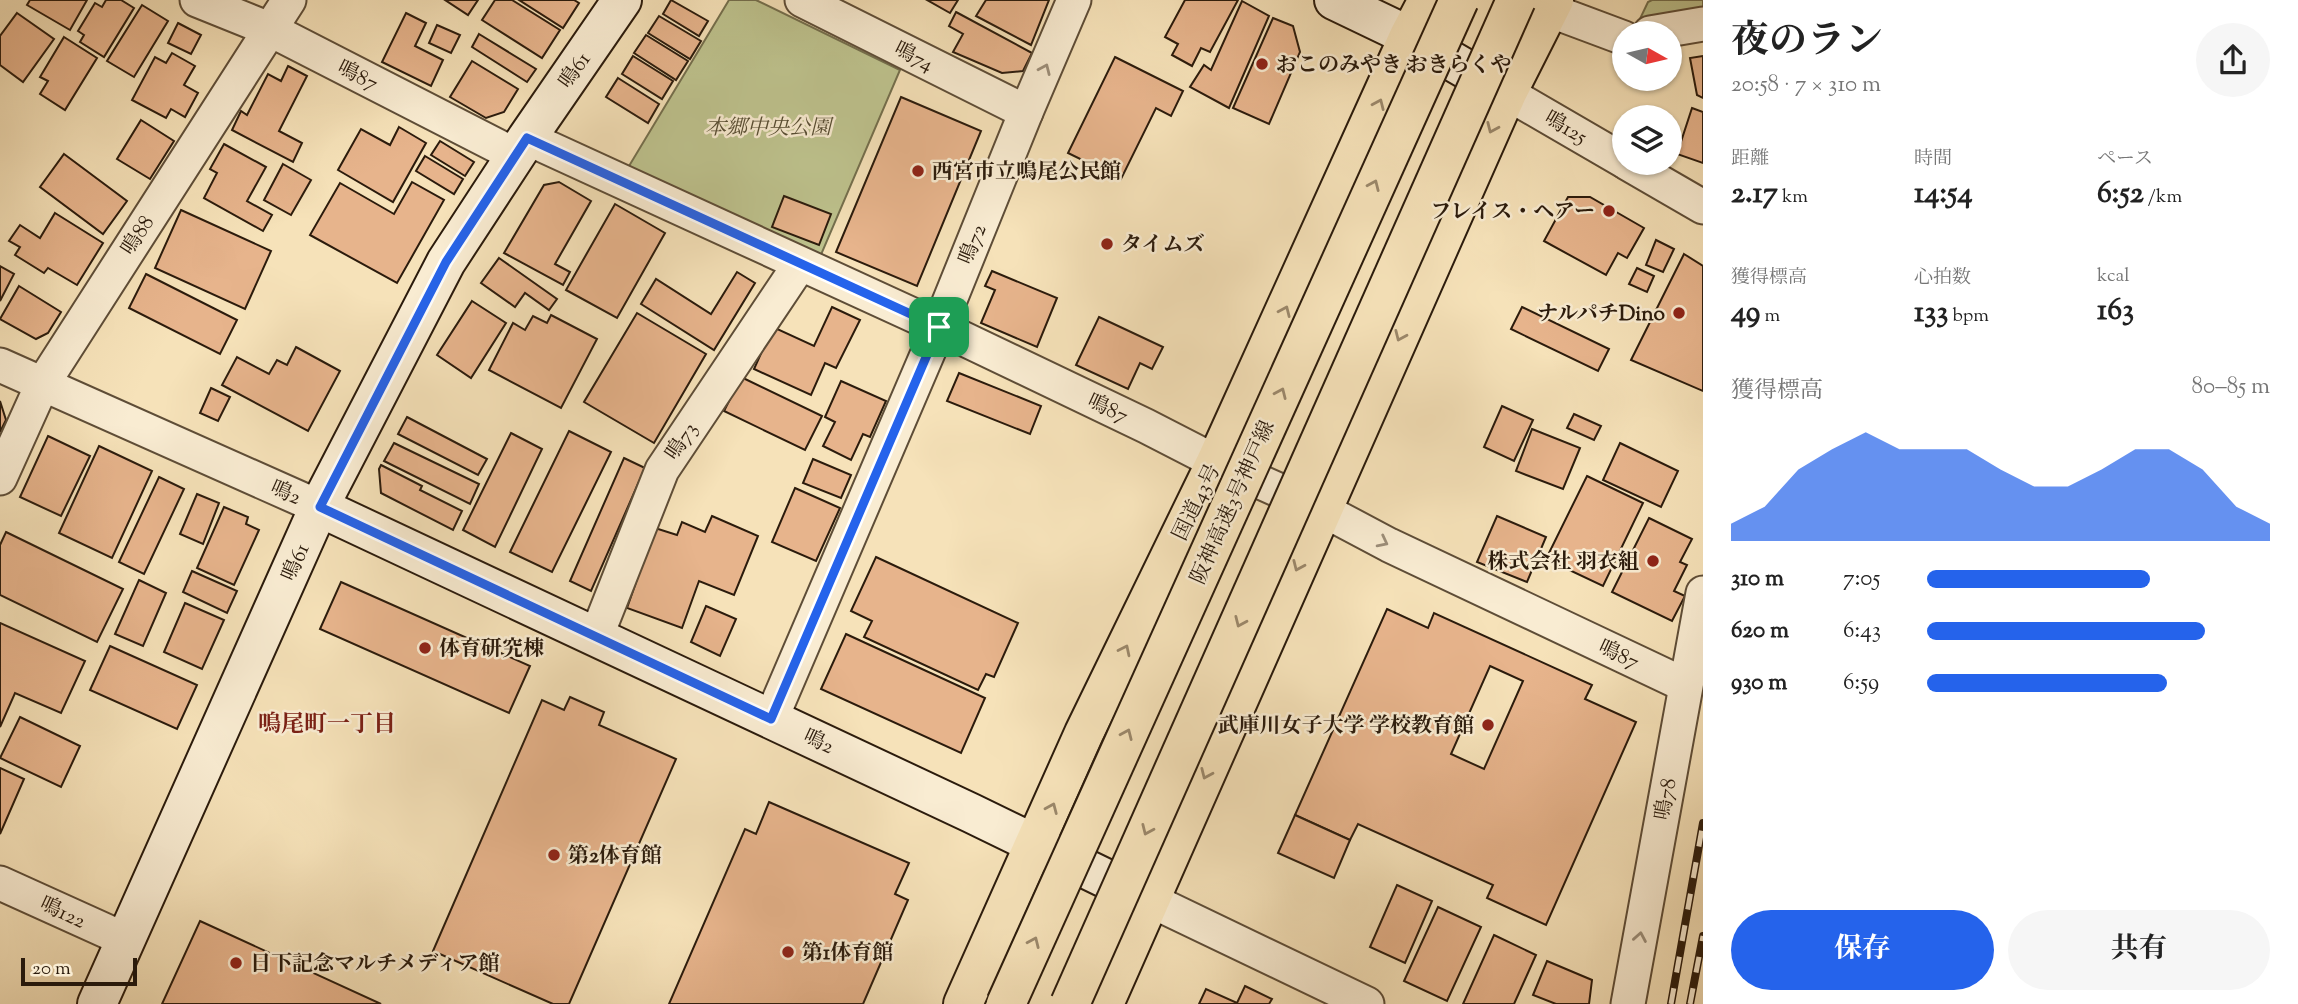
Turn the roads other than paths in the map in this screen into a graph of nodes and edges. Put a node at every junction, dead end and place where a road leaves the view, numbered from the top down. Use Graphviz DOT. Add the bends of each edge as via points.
graph roads {
  1 [pos="197,0"];
  2 [pos="289,0"];
  3 [pos="622,0"];
  4 [pos="802,0"];
  5 [pos="1074,0"];
  6 [pos="1334,0"];
  7 [pos="1428,0"];
  8 [pos="1459,0"];
  9 [pos="1540,3"];
  10 [pos="1703,24"];
  11 [pos="1682,28"];
  12 [pos="269,29"];
  13 [pos="1612,33"];
  14 [pos="1409,36"];
  15 [pos="1507,93"];
  16 [pos="1026,112"];
  17 [pos="522,147"];
  18 [pos="1612,154"];
  19 [pos="1648,175"];
  20 [pos="1703,207"];
  21 [pos="800,264"];
  22 [pos="939,327"];
  23 [pos="0,365"];
  24 [pos="42,385"];
  25 [pos="1216,462"];
  26 [pos="0,478"];
  27 [pos="320,507"];
  28 [pos="1323,510"];
  29 [pos="1703,593"];
  30 [pos="596,637"];
  31 [pos="1685,685"];
  32 [pos="771,719"];
  33 [pos="1036,844"];
  34 [pos="0,883"];
  35 [pos="1150,900"];
  36 [pos="126,940"];
  37 [pos="97,1004"];
  38 [pos="963,1004"];
  39 [pos="1006,1004"];
  40 [pos="1070,1004"];
  41 [pos="1104,1004"];
  42 [pos="1367,1004"];
  43 [pos="1628,1004"];
  1 -- 12 [label="street, 鳴87"];
  2 -- 12 [label="street, 鳴88"];
  3 -- 17 [label="street, 鳴61"];
  4 -- 16 [label="street, 鳴74"];
  16 -- 5 [label="street, 鳴72, one-way"];
  6 -- 14 [label="street"];
  7 -- 14 [label="highway, 国道43号"];
  39 -- 8 [label="highway, 阪神高速3号神戸線, one-way, bridge"];
  9 -- 13 [label="street"];
  9 -- 15 [label="highway"];
  9 -- 40 [label="highway, one-way, bridge"];
  10 -- 11 [label="street"];
  12 -- 17 [label="street, 鳴87"];
  12 -- 24 [label="street, 鳴88"];
  14 -- 15 [label="street"];
  25 -- 14 [label="highway, 国道43号, one-way"];
  15 -- 18 [label="street, 鳴125"];
  15 -- 28 [label="highway, one-way"];
  16 -- 22 [label="street, 鳴72"];
  17 -- 21 [label="street, 鳴87"];
  17 -- 27 [label="street, 鳴61" via="446,262"];
  19 -- 20 [label="street, 鳴125"];
  21 -- 22 [label="street, 鳴87"];
  21 -- 30 [label="street, 鳴73" via="662,470"];
  22 -- 25 [label="street, 鳴87"];
  22 -- 32 [label="street, 鳴72"];
  23 -- 24 [label="street, 鳴2"];
  24 -- 26 [label="street, 鳴88"];
  24 -- 27 [label="street, 鳴2"];
  25 -- 28 [label="street, 鳴87"];
  33 -- 25 [label="highway, 国道43号, one-way" via="1084,733"];
  27 -- 30 [label="street, 鳴2"];
  27 -- 36 [label="street, 鳴61"];
  28 -- 31 [label="street, 鳴87, one-way"];
  28 -- 35 [label="highway, one-way"];
  29 -- 31 [label="street, 鳴78"];
  30 -- 32 [label="street, 鳴2"];
  43 -- 31 [label="street, 鳴78, one-way"];
  32 -- 33 [label="street, 鳴2"];
  33 -- 35 [label="street, 鳴2"];
  33 -- 38 [label="highway, 国道43号"];
  34 -- 36 [label="street, 鳴122"];
  35 -- 41 [label="highway"];
  35 -- 42 [label="street, 鳴2"];
  36 -- 37 [label="street, 鳴61"];
}
